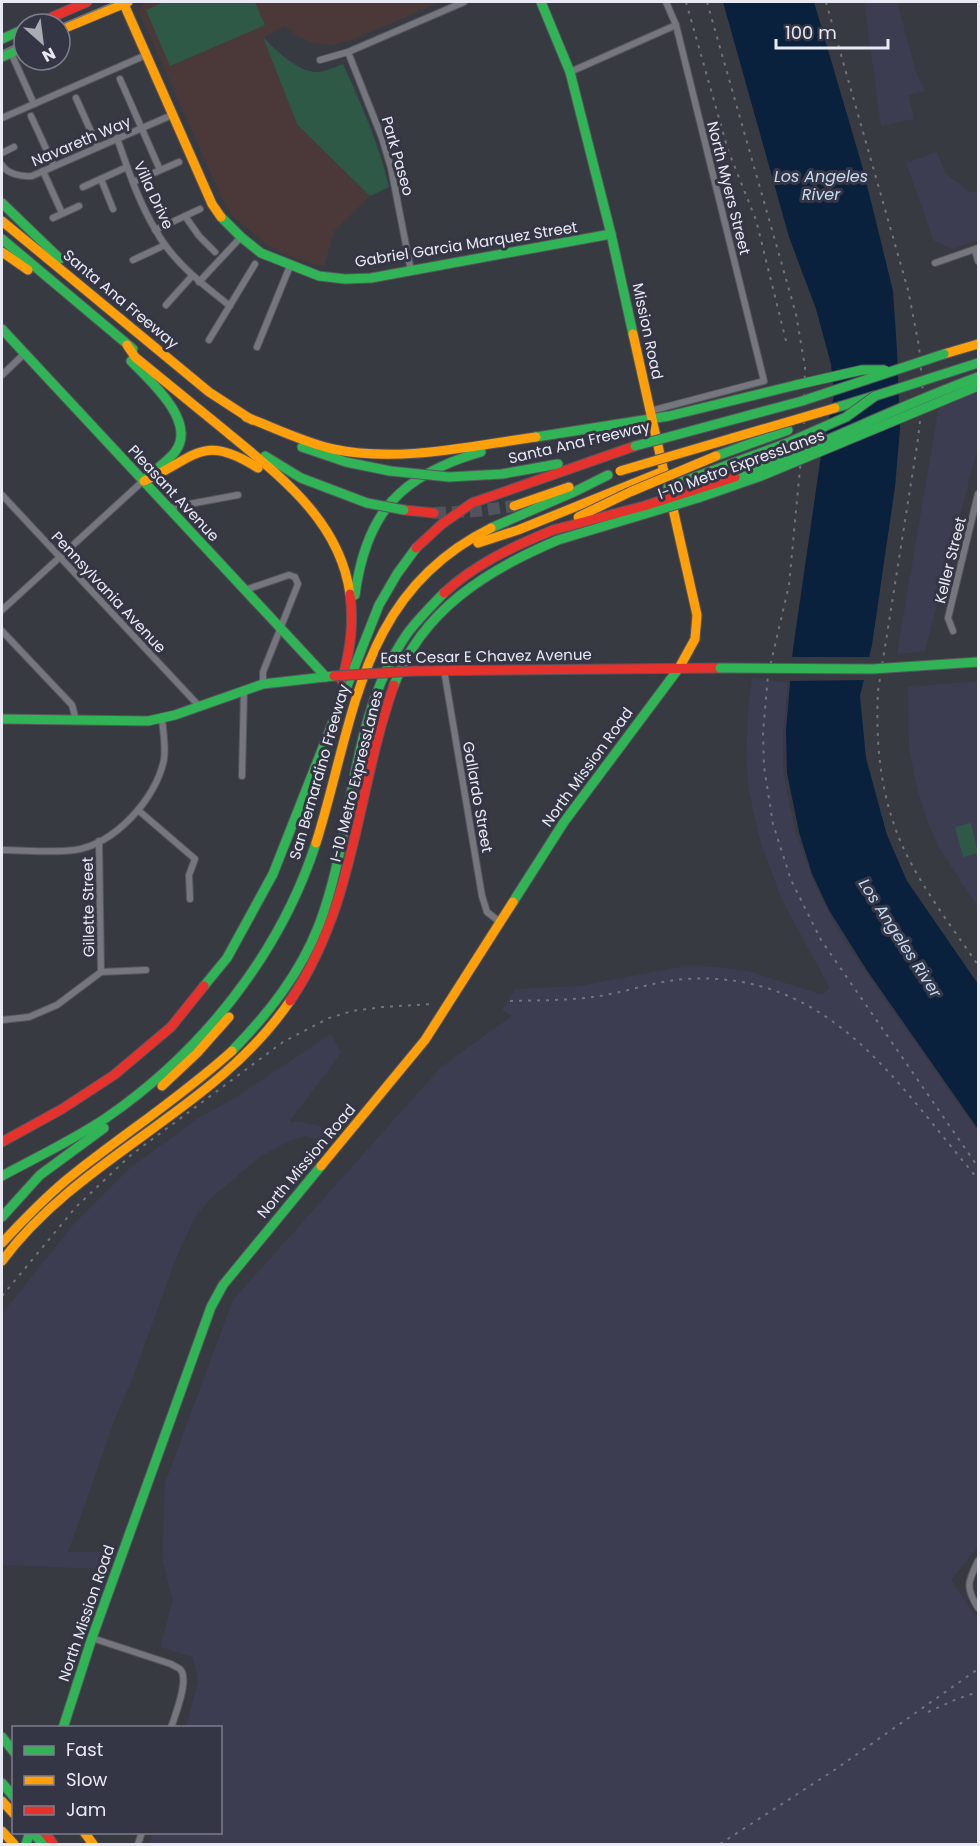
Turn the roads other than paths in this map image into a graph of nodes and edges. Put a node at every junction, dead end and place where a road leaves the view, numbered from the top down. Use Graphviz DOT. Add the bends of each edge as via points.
graph roads {
  1 [pos="87,2"];
  2 [pos="125,2"];
  3 [pos="464,2"];
  4 [pos="541,2"];
  5 [pos="666,2"];
  6 [pos="64,12"];
  7 [pos="72,25"];
  8 [pos="676,25"];
  9 [pos="348,52"];
  10 [pos="6,55"];
  11 [pos="146,55"];
  12 [pos="320,60"];
  13 [pos="570,72"];
  14 [pos="120,79"];
  15 [pos="76,98"];
  16 [pos="34,104"];
  17 [pos="172,115"];
  18 [pos="31,116"];
  19 [pos="2,118"];
  20 [pos="142,128"];
  21 [pos="117,138"];
  22 [pos="14,147"];
  23 [pos="98,147"];
  24 [pos="2,153"];
  25 [pos="179,162"];
  26 [pos="2,165"];
  27 [pos="54,166"];
  28 [pos="127,167"];
  29 [pos="160,170"];
  30 [pos="43,171"];
  31 [pos="101,179"];
  32 [pos="133,182"];
  33 [pos="83,187"];
  34 [pos="2,203"];
  35 [pos="79,206"];
  36 [pos="200,208"];
  37 [pos="114,209"];
  38 [pos="62,213"];
  39 [pos="185,216"];
  40 [pos="53,218"];
  41 [pos="2,221"];
  42 [pos="155,230"];
  43 [pos="611,234"];
  44 [pos="241,237"];
  45 [pos="2,238"];
  46 [pos="165,245"];
  47 [pos="977,249"];
  48 [pos="2,252"];
  49 [pos="215,252"];
  50 [pos="133,260"];
  51 [pos="978,261"];
  52 [pos="935,263"];
  53 [pos="255,264"];
  54 [pos="290,266"];
  55 [pos="411,271"];
  56 [pos="192,276"];
  57 [pos="199,282"];
  58 [pos="55,285"];
  59 [pos="86,290"];
  60 [pos="166,305"];
  61 [pos="230,306"];
  62 [pos="101,322"];
  63 [pos="2,329"];
  64 [pos="209,340"];
  65 [pos="978,344"];
  66 [pos="127,345"];
  67 [pos="257,347"];
  68 [pos="24,354"];
  69 [pos="978,363"];
  70 [pos="895,370"];
  71 [pos="2,375"];
  72 [pos="978,377"];
  73 [pos="978,386"];
  74 [pos="875,396"];
  75 [pos="835,408"];
  76 [pos="650,415"];
  77 [pos="246,417"];
  78 [pos="577,432"];
  79 [pos="635,446"];
  80 [pos="664,471"];
  81 [pos="608,475"];
  82 [pos="142,481"];
  83 [pos="668,487"];
  84 [pos="978,494"];
  85 [pos="2,495"];
  86 [pos="238,495"];
  87 [pos="308,504"];
  88 [pos="514,506"];
  89 [pos="168,508"];
  90 [pos="434,513"];
  91 [pos="553,530"];
  92 [pos="59,558"];
  93 [pos="430,570"];
  94 [pos="245,590"];
  95 [pos="2,610"];
  96 [pos="353,620"];
  97 [pos="281,628"];
  98 [pos="953,631"];
  99 [pos="2,632"];
  100 [pos="978,662"];
  101 [pos="679,668"];
  102 [pos="444,670"];
  103 [pos="330,676"];
  104 [pos="263,684"];
  105 [pos="244,689"];
  106 [pos="199,706"];
  107 [pos="162,718"];
  108 [pos="2,719"];
  109 [pos="76,720"];
  110 [pos="325,743"];
  111 [pos="242,776"];
  112 [pos="138,810"];
  113 [pos="99,841"];
  114 [pos="2,850"];
  115 [pos="190,899"];
  116 [pos="285,918"];
  117 [pos="500,922"];
  118 [pos="146,970"];
  119 [pos="101,972"];
  120 [pos="2,1020"];
  121 [pos="2,1142"];
  122 [pos="2,1176"];
  123 [pos="2,1217"];
  124 [pos="2,1243"];
  125 [pos="2,1261"];
  126 [pos="978,1561"];
  127 [pos="978,1608"];
  128 [pos="92,1638"];
  129 [pos="64,1726"];
  130 [pos="172,1726"];
  131 [pos="2,1801"];
  132 [pos="12,1813"];
  133 [pos="45,1838"];
  134 [pos="53,1845"];
  1 -- 6 [label="main road"];
  2 -- 7 [label="main road"];
  2 -- 11 [label="main road, Gabriel Garcia Marquez Street"];
  3 -- 9 [label="street"];
  4 -- 13 [label="main road, Mission Road"];
  5 -- 8 [label="street, North Myers Street"];
  8 -- 13 [label="street"];
  8 -- 76 [label="street, North Myers Street" via="764,381"];
  9 -- 12 [label="street"];
  9 -- 55 [label="street, Park Paseo" via="391,168"];
  10 -- 16 [label="street"];
  11 -- 16 [label="street"];
  11 -- 17 [label="main road, Gabriel Garcia Marquez Street"];
  13 -- 43 [label="main road, Mission Road"];
  14 -- 20 [label="street"];
  15 -- 23 [label="street"];
  16 -- 19 [label="street"];
  17 -- 20 [label="street, Navareth Way"];
  17 -- 44 [label="main road, Gabriel Garcia Marquez Street" via="212,204"];
  18 -- 27 [label="street"];
  20 -- 21 [label="street, Navareth Way"];
  20 -- 29 [label="street"];
  21 -- 23 [label="street, Navareth Way"];
  21 -- 28 [label="street, Villa Drive"];
  22 -- 24 [label="street"];
  23 -- 27 [label="street, Navareth Way"];
  25 -- 29 [label="street"];
  26 -- 30 [label="street, Navareth Way" via="8,172 26,177"];
  27 -- 30 [label="street, Navareth Way"];
  28 -- 31 [label="street"];
  28 -- 32 [label="street, Villa Drive"];
  29 -- 32 [label="street"];
  30 -- 38 [label="street"];
  31 -- 33 [label="street"];
  31 -- 37 [label="street"];
  32 -- 42 [label="street, Villa Drive"];
  34 -- 59 [label="main road" via="72,270"];
  35 -- 38 [label="street"];
  36 -- 39 [label="street"];
  38 -- 40 [label="street"];
  39 -- 42 [label="street"];
  39 -- 49 [label="street"];
  41 -- 59 [label="main road, Santa Ana Freeway"];
  42 -- 46 [label="street, Villa Drive"];
  43 -- 55 [label="main road, Gabriel Garcia Marquez Street"];
  43 -- 76 [label="main road, Mission Road"];
  44 -- 54 [label="main road, Gabriel Garcia Marquez Street" via="261,253"];
  44 -- 57 [label="street"];
  45 -- 58 [label="main road, Santa Ana Freeway"];
  46 -- 50 [label="street"];
  46 -- 56 [label="street, Villa Drive"];
  47 -- 51 [label="street"];
  47 -- 52 [label="street"];
  48 -- 58 [label="main road"];
  53 -- 61 [label="street"];
  54 -- 55 [label="main road, Gabriel Garcia Marquez Street" via="319,276 345,279"];
  54 -- 67 [label="street"];
  56 -- 57 [label="street, Villa Drive"];
  56 -- 60 [label="street"];
  57 -- 61 [label="street, Villa Drive"];
  58 -- 62 [label="main road, Santa Ana Freeway"];
  59 -- 77 [label="main road, Santa Ana Freeway" via="209,392"];
  61 -- 64 [label="street"];
  62 -- 66 [label="main road, Santa Ana Freeway"];
  62 -- 82 [label="main road" via="109,338 165,399 182,424 177,449"];
  63 -- 68 [label="main road, Pleasant Avenue"];
  65 -- 70 [label="main road, Santa Ana Freeway, bridge"];
  66 -- 87 [label="main road" via="135,357"];
  66 -- 90 [label="main road, Santa Ana Freeway, bridge" via="268,459 329,491 367,503"];
  68 -- 71 [label="street"];
  68 -- 82 [label="main road, Pleasant Avenue"];
  69 -- 74 [label="main road, bridge"];
  70 -- 76 [label="main road, bridge" via="862,370 712,407"];
  70 -- 79 [label="main road, Santa Ana Freeway, bridge" via="802,401"];
  72 -- 91 [label="main road, I-10 Metro ExpressLanes, bridge" via="736,476"];
  73 -- 125 [label="main road, I-10 Metro ExpressLanes, bridge" via="761,476 558,540 511,561 467,589 433,620 404,659 381,725 334,917 312,966 282,1012 234,1066 69,1191 22,1235"];
  74 -- 75 [label="main road, bridge"];
  74 -- 83 [label="main road, bridge" via="846,417 788,443"];
  75 -- 81 [label="main road, bridge"];
  75 -- 91 [label="main road, bridge" via="630,492"];
  76 -- 78 [label="main road"];
  76 -- 80 [label="main road, Mission Road"];
  77 -- 78 [label="main road" via="316,444 376,454 410,454"];
  77 -- 79 [label="main road, Santa Ana Freeway, bridge" via="326,456 368,468 449,477 546,468"];
  78 -- 96 [label="main road" via="467,455 432,469 401,491 382,511 363,546 356,571"];
  79 -- 110 [label="main road" via="472,503 423,539 393,576 379,605"];
  80 -- 83 [label="main road, Mission Road"];
  80 -- 93 [label="main road" via="489,538"];
  81 -- 88 [label="main road"];
  81 -- 93 [label="main road, San Bernardino Freeway" via="477,536"];
  82 -- 87 [label="main road" via="162,475 196,453 219,450 248,461"];
  82 -- 89 [label="main road, Pleasant Avenue"];
  82 -- 92 [label="street"];
  83 -- 101 [label="main road, Mission Road" via="697,615 695,639"];
  84 -- 98 [label="street, Keller Street" via="948,618"];
  85 -- 92 [label="street, Pennsylvania Avenue"];
  86 -- 89 [label="street"];
  87 -- 96 [label="main road" via="339,553"];
  89 -- 94 [label="main road, Pleasant Avenue"];
  91 -- 124 [label="main road, I-10 Metro ExpressLanes" via="470,571 439,596 404,638 378,690 368,721 324,912 305,957 274,1008 220,1063 51,1190"];
  92 -- 95 [label="street"];
  92 -- 106 [label="street, Pennsylvania Avenue"];
  93 -- 116 [label="main road, San Bernardino Freeway" via="398,606 371,653 354,698 314,850"];
  94 -- 97 [label="main road, Pleasant Avenue"];
  94 -- 97 [label="street" via="289,575 295,577 297,590"];
  96 -- 110 [label="main road" via="349,655"];
  97 -- 103 [label="main road, Pleasant Avenue"];
  97 -- 104 [label="street" via="263,672"];
  99 -- 109 [label="street" via="72,705"];
  100 -- 101 [label="main road, East Cesar E Chavez Avenue, bridge" via="872,669"];
  101 -- 102 [label="main road, East Cesar E Chavez Avenue"];
  101 -- 117 [label="main road, North Mission Road" via="564,822"];
  102 -- 103 [label="main road, East Cesar E Chavez Avenue, bridge"];
  102 -- 117 [label="street, Gallardo Street" via="482,896 487,912"];
  103 -- 104 [label="main road, East Cesar E Chavez Avenue"];
  104 -- 105 [label="main road, East Cesar E Chavez Avenue"];
  105 -- 106 [label="main road, East Cesar E Chavez Avenue"];
  105 -- 111 [label="street"];
  106 -- 107 [label="main road, East Cesar E Chavez Avenue"];
  107 -- 109 [label="main road, East Cesar E Chavez Avenue"];
  107 -- 112 [label="street" via="164,761 150,795"];
  108 -- 109 [label="main road, East Cesar E Chavez Avenue"];
  110 -- 121 [label="main road, San Bernardino Freeway" via="273,874 227,958 171,1027 114,1075"];
  112 -- 113 [label="street"];
  112 -- 115 [label="street" via="195,859 189,875"];
  113 -- 114 [label="street" via="74,850"];
  113 -- 119 [label="street, Gillette Street"];
  116 -- 122 [label="main road, San Bernardino Freeway" via="232,1001 165,1073 106,1118"];
  116 -- 123 [label="main road" via="263,969 212,1040 159,1088 40,1175"];
  117 -- 128 [label="main road, North Mission Road" via="425,1040 241,1262 211,1307"];
  118 -- 119 [label="street"];
  119 -- 120 [label="street" via="57,1005 29,1017"];
  126 -- 127 [label="street" via="968,1587"];
  128 -- 129 [label="main road, North Mission Road"];
  128 -- 130 [label="street" via="180,1669 183,1685"];
  131 -- 132 [label="main road"];
  133 -- 134 [label="main road"];
}
